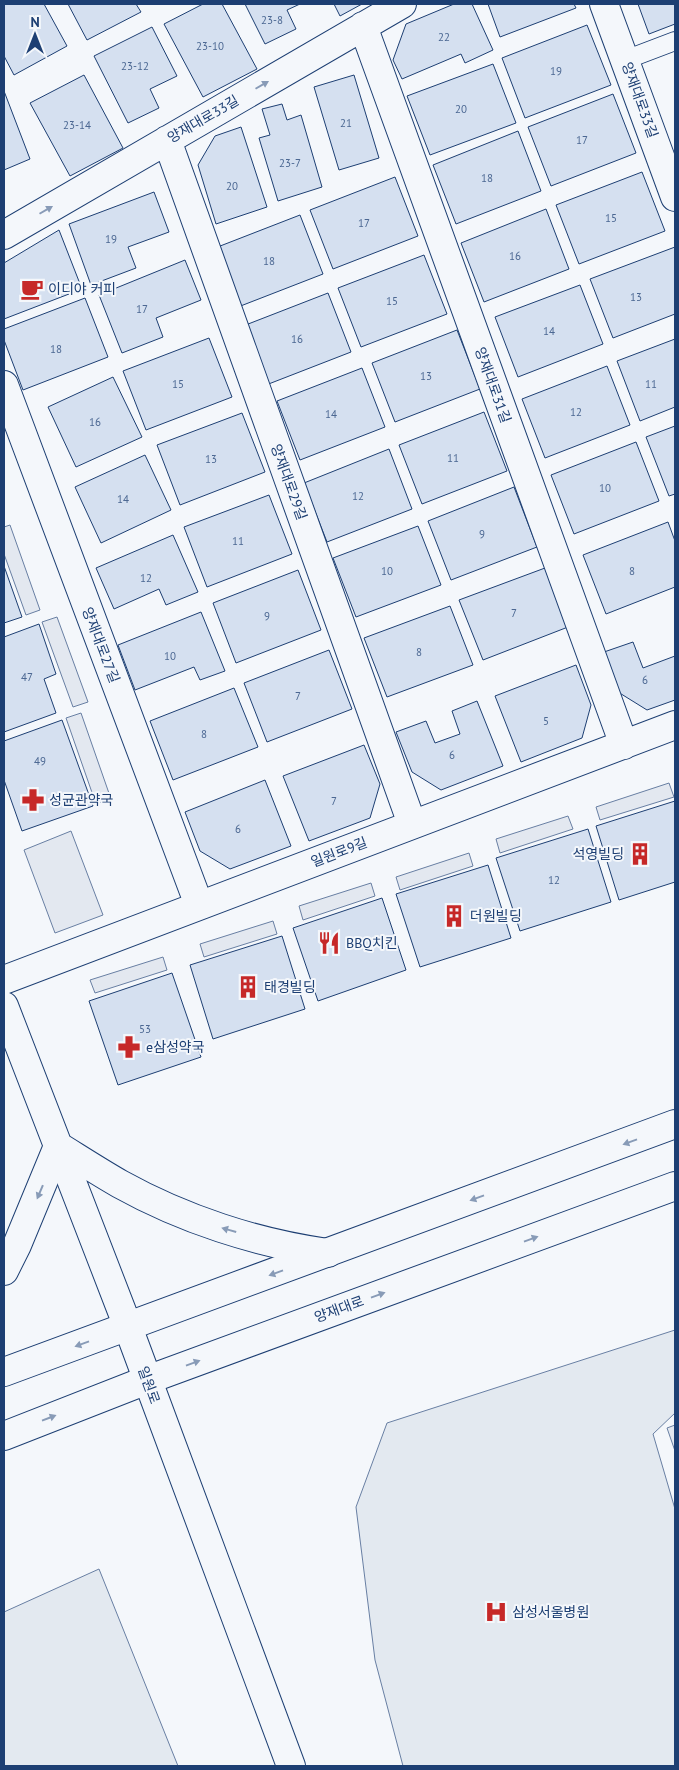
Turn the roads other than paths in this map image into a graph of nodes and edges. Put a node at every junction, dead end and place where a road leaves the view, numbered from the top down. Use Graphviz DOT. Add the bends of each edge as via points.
graph roads {
  1 [pos="402,4"];
  2 [pos="604,4"];
  3 [pos="363,26"];
  4 [pos="675,41"];
  5 [pos="625,60"];
  6 [pos="167,140"];
  7 [pos="675,197"];
  8 [pos="4,235"];
  9 [pos="4,385"];
  10 [pos="675,725"];
  11 [pos="624,745"];
  12 [pos="412,824"];
  13 [pos="199,906"];
  14 [pos="4,980"];
  15 [pos="4,1006"];
  16 [pos="675,1124"];
  17 [pos="58,1146"];
  18 [pos="675,1186"];
  19 [pos="328,1253"];
  20 [pos="4,1271"];
  21 [pos="128,1328"];
  22 [pos="4,1372"];
  23 [pos="147,1380"];
  24 [pos="4,1436"];
  25 [pos="291,1766"];
  1 -- 3 [label="street, 양재대로33길"];
  2 -- 5 [label="street, 양재대로33길"];
  6 -- 3 [label="street, 양재대로33길, one-way"];
  3 -- 11 [label="street, 양재대로31길"];
  4 -- 5 [label="lane"];
  5 -- 7 [label="street, 양재대로33길"];
  8 -- 6 [label="street, 양재대로33길, one-way"];
  6 -- 12 [label="street, 양재대로29길"];
  9 -- 13 [label="street, 양재대로27길"];
  10 -- 11 [label="street, 일원로9길"];
  11 -- 12 [label="street, 일원로9길"];
  12 -- 13 [label="street, 일원로9길"];
  13 -- 14 [label="street, 일원로9길"];
  15 -- 17 [label="street, 일원로"];
  16 -- 19 [label="street, one-way"];
  19 -- 17 [label="street, one-way" via="294,1249 180,1213 121,1184"];
  17 -- 20 [label="street, one-way"];
  17 -- 21 [label="street, 일원로"];
  23 -- 18 [label="street, 양재대로, one-way"];
  19 -- 21 [label="street, one-way"];
  21 -- 22 [label="street, one-way"];
  21 -- 23 [label="street, 일원로"];
  24 -- 23 [label="street, 양재대로, one-way"];
  23 -- 25 [label="street, 일원로"];
}
